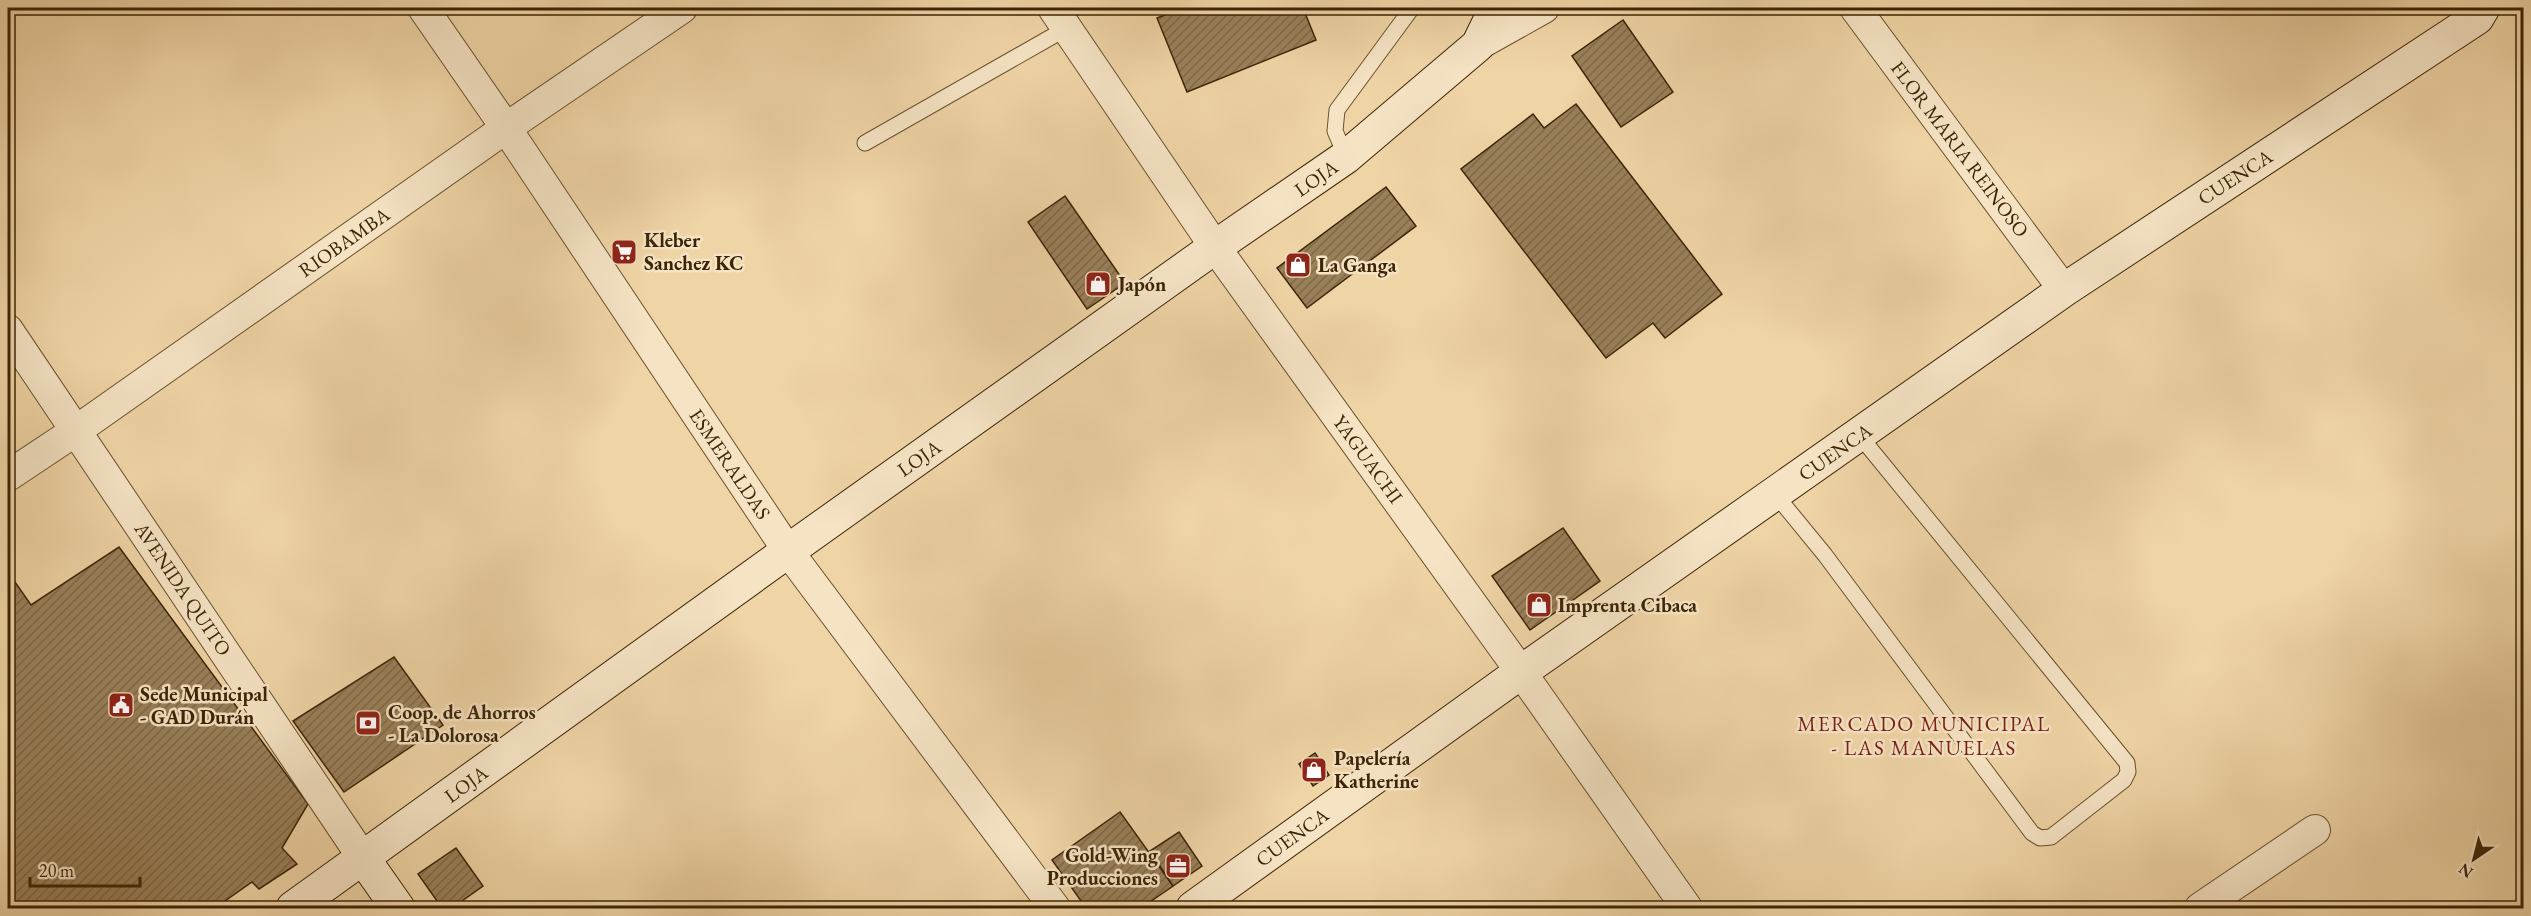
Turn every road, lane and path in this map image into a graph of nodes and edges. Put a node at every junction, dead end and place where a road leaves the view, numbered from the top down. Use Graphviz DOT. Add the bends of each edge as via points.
graph roads {
  1 [pos="423,8"];
  2 [pos="682,8"];
  3 [pos="1412,8"];
  4 [pos="1496,8"];
  5 [pos="1544,8"];
  6 [pos="1855,8"];
  7 [pos="2483,8"];
  8 [pos="1060,17"];
  9 [pos="1478,45"];
  10 [pos="506,128"];
  11 [pos="865,143"];
  12 [pos="1346,158"];
  13 [pos="1215,248"];
  14 [pos="2064,290"];
  15 [pos="8,330"];
  16 [pos="77,430"];
  17 [pos="1859,435"];
  18 [pos="8,476"];
  19 [pos="1775,494"];
  20 [pos="788,551"];
  21 [pos="1521,672"];
  22 [pos="2315,830"];
  23 [pos="363,858"];
  24 [pos="293,909"];
  25 [pos="398,909"];
  26 [pos="1055,909"];
  27 [pos="1193,909"];
  28 [pos="1687,909"];
  29 [pos="2200,909"];
  1 -- 10 [label="street, ESMERALDAS"];
  2 -- 10 [label="street, RIOBAMBA"];
  3 -- 12 [label="lane" via="1337,110 1335,131"];
  4 -- 9 [label="street"];
  5 -- 9 [label="street, LOJA"];
  6 -- 14 [label="street, FLOR MARIA REINOSO"];
  7 -- 14 [label="street, CUENCA" via="2477,18"];
  8 -- 11 [label="lane"];
  8 -- 13 [label="street, YAGUACHI"];
  9 -- 12 [label="street, LOJA"];
  10 -- 16 [label="street, RIOBAMBA"];
  10 -- 20 [label="street, ESMERALDAS"];
  12 -- 13 [label="street, LOJA"];
  13 -- 20 [label="street, LOJA"];
  13 -- 21 [label="street, YAGUACHI"];
  14 -- 17 [label="street, CUENCA"];
  15 -- 16 [label="street, AVENIDA QUITO"];
  16 -- 18 [label="street, RIOBAMBA"];
  16 -- 23 [label="street, AVENIDA QUITO"];
  17 -- 19 [label="street, CUENCA"];
  17 -- 19 [label="lane" via="2127,763 2124,780 2051,837 2040,838 2032,833"];
  19 -- 21 [label="street, CUENCA"];
  20 -- 23 [label="street, LOJA"];
  20 -- 26 [label="street, ESMERALDAS"];
  21 -- 27 [label="street, CUENCA"];
  21 -- 28 [label="street, YAGUACHI"];
  22 -- 29 [label="street"];
  23 -- 24 [label="street, LOJA"];
  23 -- 25 [label="street, AVENIDA QUITO"];
}
